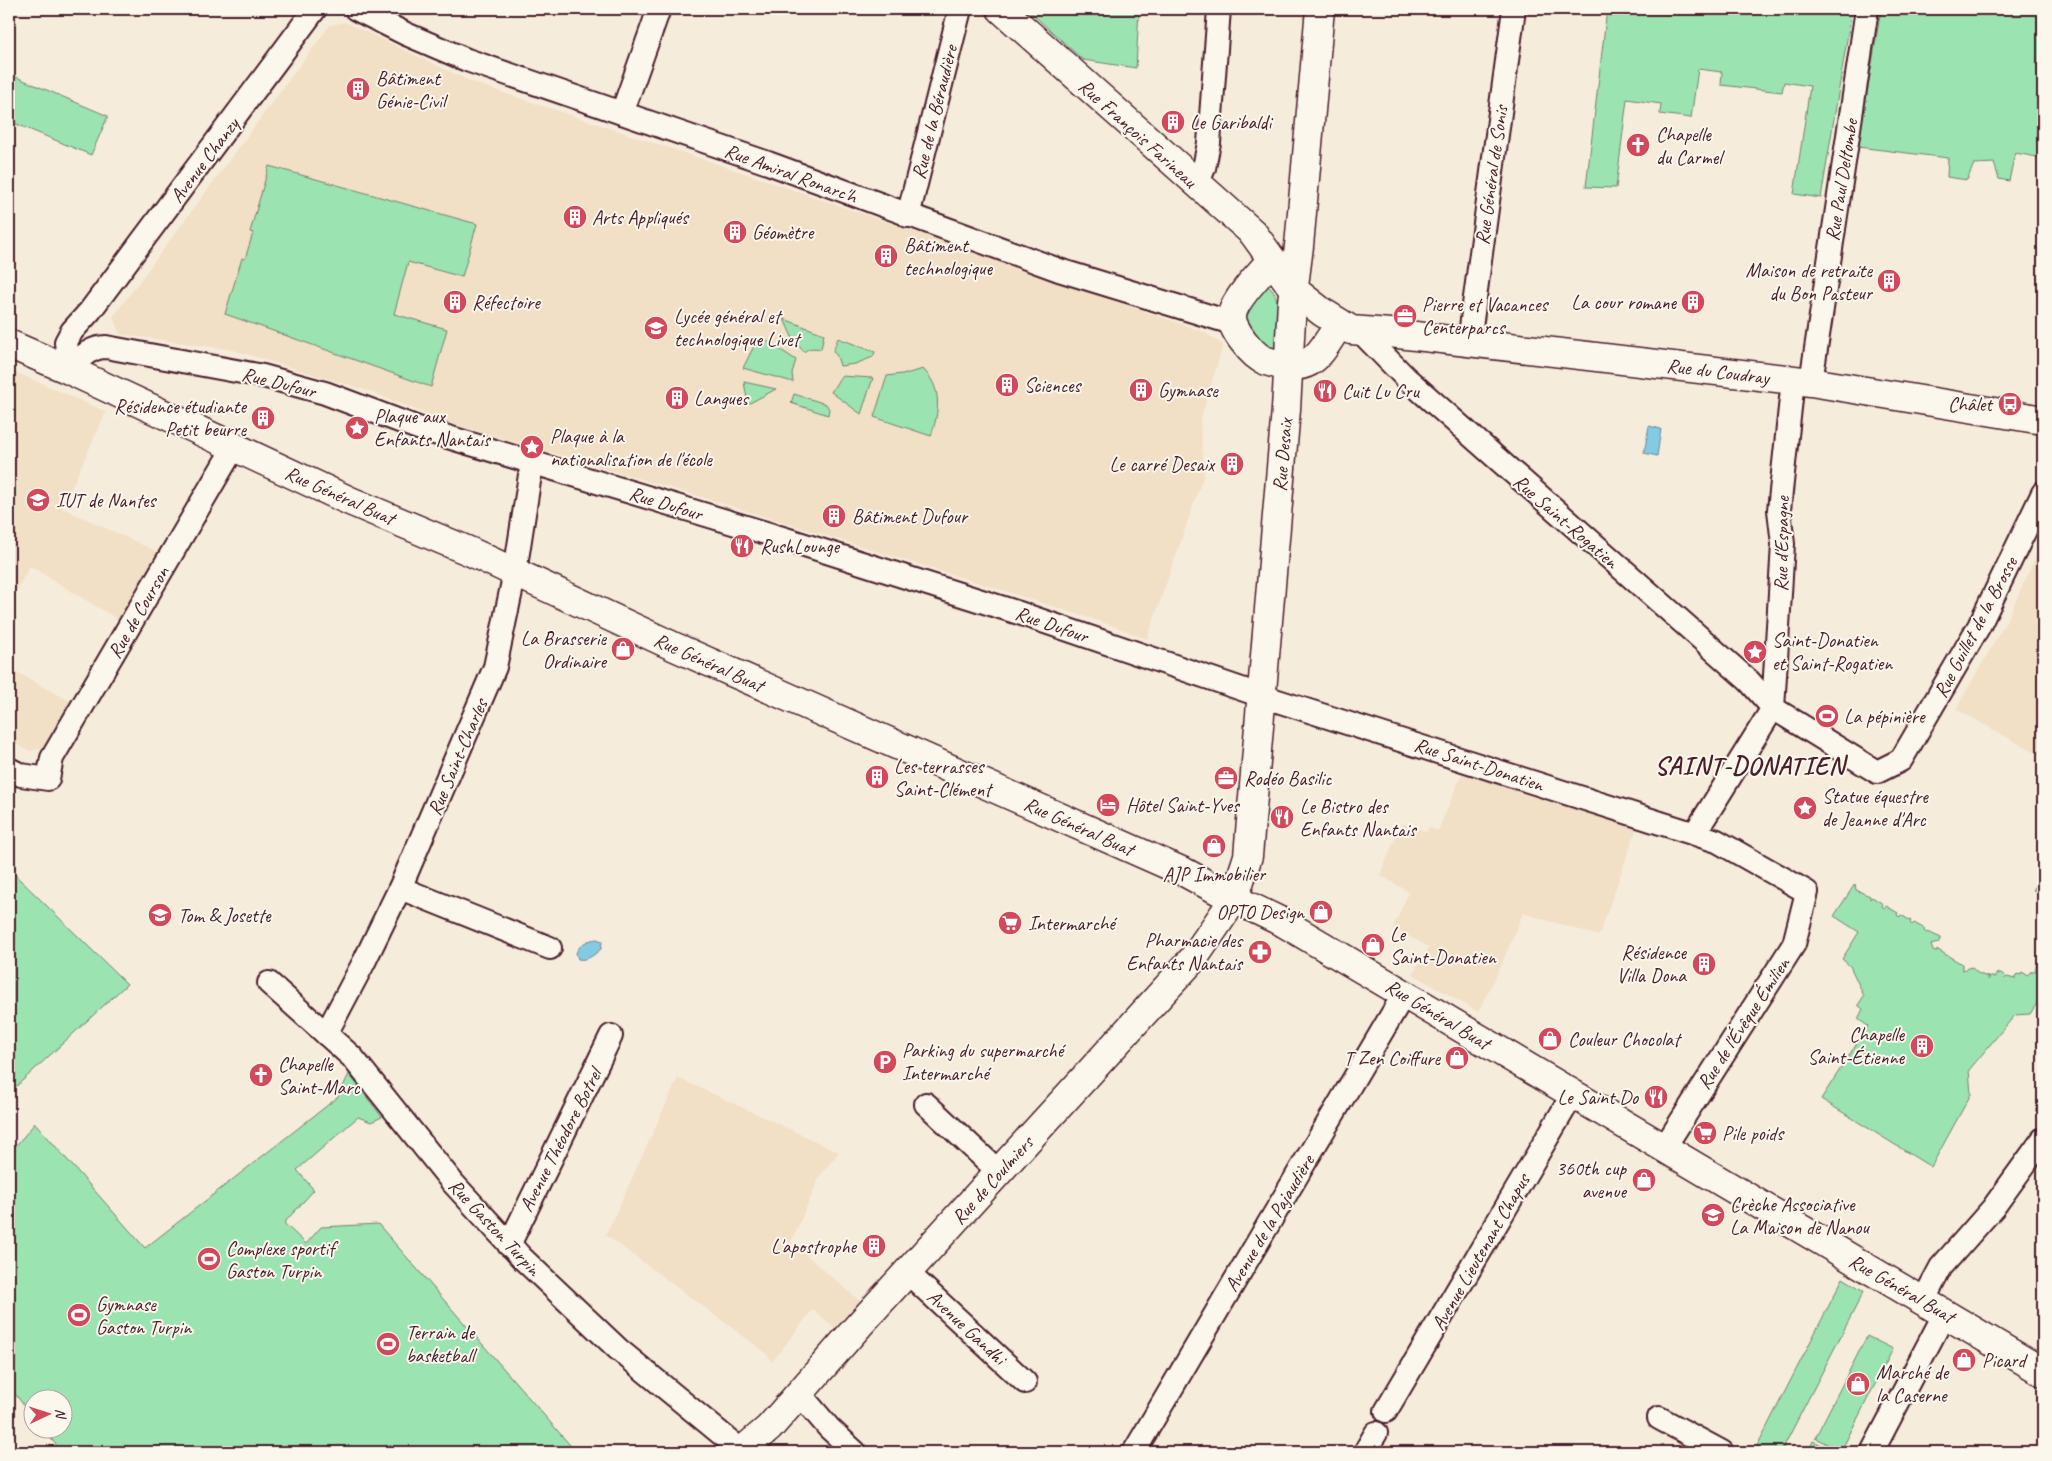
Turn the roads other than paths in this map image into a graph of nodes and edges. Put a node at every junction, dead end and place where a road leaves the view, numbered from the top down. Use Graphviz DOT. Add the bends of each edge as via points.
graph roads {
  1 [pos="315,9"];
  2 [pos="356,9"];
  3 [pos="660,9"];
  4 [pos="960,9"];
  5 [pos="1001,9"];
  6 [pos="1219,9"];
  7 [pos="1320,9"];
  8 [pos="1514,9"];
  9 [pos="1867,9"];
  10 [pos="622,113"];
  11 [pos="1194,183"];
  12 [pos="908,216"];
  13 [pos="1272,260"];
  14 [pos="1294,290"];
  15 [pos="1232,323"];
  16 [pos="1351,328"];
  17 [pos="1469,342"];
  18 [pos="9,344"];
  19 [pos="77,362"];
  20 [pos="1288,365"];
  21 [pos="1802,381"];
  22 [pos="2043,420"];
  23 [pos="234,446"];
  24 [pos="532,462"];
  25 [pos="2043,493"];
  26 [pos="515,572"];
  27 [pos="1262,696"];
  28 [pos="1773,708"];
  29 [pos="9,769"];
  30 [pos="1877,772"];
  31 [pos="1695,833"];
  32 [pos="400,888"];
  33 [pos="1807,892"];
  34 [pos="1234,900"];
  35 [pos="550,948"];
  36 [pos="269,983"];
  37 [pos="1404,994"];
  38 [pos="326,1034"];
  39 [pos="611,1036"];
  40 [pos="1573,1094"];
  41 [pos="926,1104"];
  42 [pos="2043,1139"];
  43 [pos="1664,1148"];
  44 [pos="999,1172"];
  45 [pos="509,1245"];
  46 [pos="908,1273"];
  47 [pos="1934,1307"];
  48 [pos="2043,1372"];
  49 [pos="1026,1382"];
  50 [pos="799,1392"];
  51 [pos="1386,1410"];
  52 [pos="1659,1418"];
  53 [pos="742,1452"];
  54 [pos="855,1452"];
  55 [pos="1134,1452"];
  56 [pos="1722,1452"];
  57 [pos="1872,1452"];
  1 -- 19 [label="street, Avenue Chanzy" via="72,331 66,342"];
  2 -- 10 [label="street, Rue Amiral Ronarc'h" via="467,60"];
  3 -- 10 [label="street"];
  4 -- 12 [label="street, Rue de la Béraudière"];
  5 -- 11 [label="street, Rue François Farineau"];
  6 -- 11 [label="street" via="1209,142 1204,168"];
  7 -- 14 [label="street, Rue Desaix"];
  8 -- 17 [label="street, Rue Général de Sonis"];
  9 -- 21 [label="street, Rue Paul Deltombe" via="1828,267"];
  10 -- 12 [label="street, Rue Amiral Ronarc'h"];
  11 -- 13 [label="street, Rue François Farineau" via="1252,233"];
  12 -- 15 [label="street, Rue Amiral Ronarc'h" via="1059,270"];
  13 -- 14 [label="street, Rue François Farineau"];
  13 -- 15 [label="street" via="1235,305"];
  14 -- 16 [label="street, Rue François Farineau"];
  14 -- 20 [label="street, Rue Desaix"];
  15 -- 20 [label="street" via="1239,336 1262,360"];
  16 -- 17 [label="street, Rue du Coudray"];
  16 -- 20 [label="street" via="1313,360 1301,365"];
  16 -- 28 [label="street, Rue Saint-Rogatien" via="1750,682"];
  17 -- 21 [label="street, Rue du Coudray"];
  18 -- 19 [label="street, Rue Général Buat"];
  19 -- 23 [label="street, Rue Général Buat"];
  19 -- 24 [label="street, Rue Dufour" via="97,347 106,347 263,376 325,393 418,428"];
  20 -- 27 [label="street, Rue Desaix"];
  21 -- 22 [label="street, Rue du Coudray"];
  21 -- 28 [label="street, Rue d'Espagne" via="1780,510 1783,544"];
  23 -- 26 [label="street, Rue Général Buat" via="350,501"];
  23 -- 29 [label="street, Rue de Courson" via="52,758 48,779 21,775"];
  24 -- 26 [label="street, Rue Saint-Charles"];
  24 -- 27 [label="street, Rue Dufour" via="1011,610"];
  25 -- 30 [label="street, Rue Guillet de la Brosse" via="1979,626 1901,760"];
  26 -- 32 [label="street, Rue Saint-Charles" via="495,667"];
  26 -- 34 [label="street, Rue Général Buat" via="675,647 1186,873"];
  27 -- 31 [label="street, Rue Saint-Donatien"];
  27 -- 34 [label="street, Rue Desaix" via="1248,856"];
  28 -- 30 [label="street, Rue Saint-Rogatien"];
  28 -- 31 [label="street"];
  31 -- 33 [label="street, Rue Saint-Donatien" via="1717,841"];
  32 -- 35 [label="street"];
  32 -- 38 [label="street, Rue Saint-Charles"];
  33 -- 43 [label="street, Rue de l'Évêque Émilien" via="1794,944"];
  34 -- 37 [label="street, Rue Général Buat" via="1284,923"];
  34 -- 44 [label="street, Rue de Coulmiers" via="1193,958"];
  36 -- 38 [label="street, Rue Gaston Turpin"];
  37 -- 40 [label="street, Rue Général Buat"];
  37 -- 55 [label="street, Avenue de la Pajaudière"];
  38 -- 45 [label="street, Rue Gaston Turpin" via="352,1057 453,1183"];
  39 -- 45 [label="street, Avenue Théodore Botrel"];
  40 -- 43 [label="street, Rue Général Buat"];
  40 -- 51 [label="street, Avenue Lieutenant Chapus"];
  41 -- 44 [label="street"];
  42 -- 47 [label="street" via="1993,1208 1940,1267"];
  43 -- 47 [label="street, Rue Général Buat"];
  44 -- 46 [label="street, Rue de Coulmiers"];
  45 -- 53 [label="street, Rue Gaston Turpin" via="618,1349"];
  46 -- 49 [label="street, Avenue Gandhi"];
  46 -- 50 [label="street, Rue de Coulmiers"];
  47 -- 48 [label="street, Rue Général Buat"];
  47 -- 57 [label="street"];
  50 -- 53 [label="street, Rue de Coulmiers" via="769,1428"];
  50 -- 54 [label="street" via="829,1428"];
  52 -- 56 [label="street"];
}
